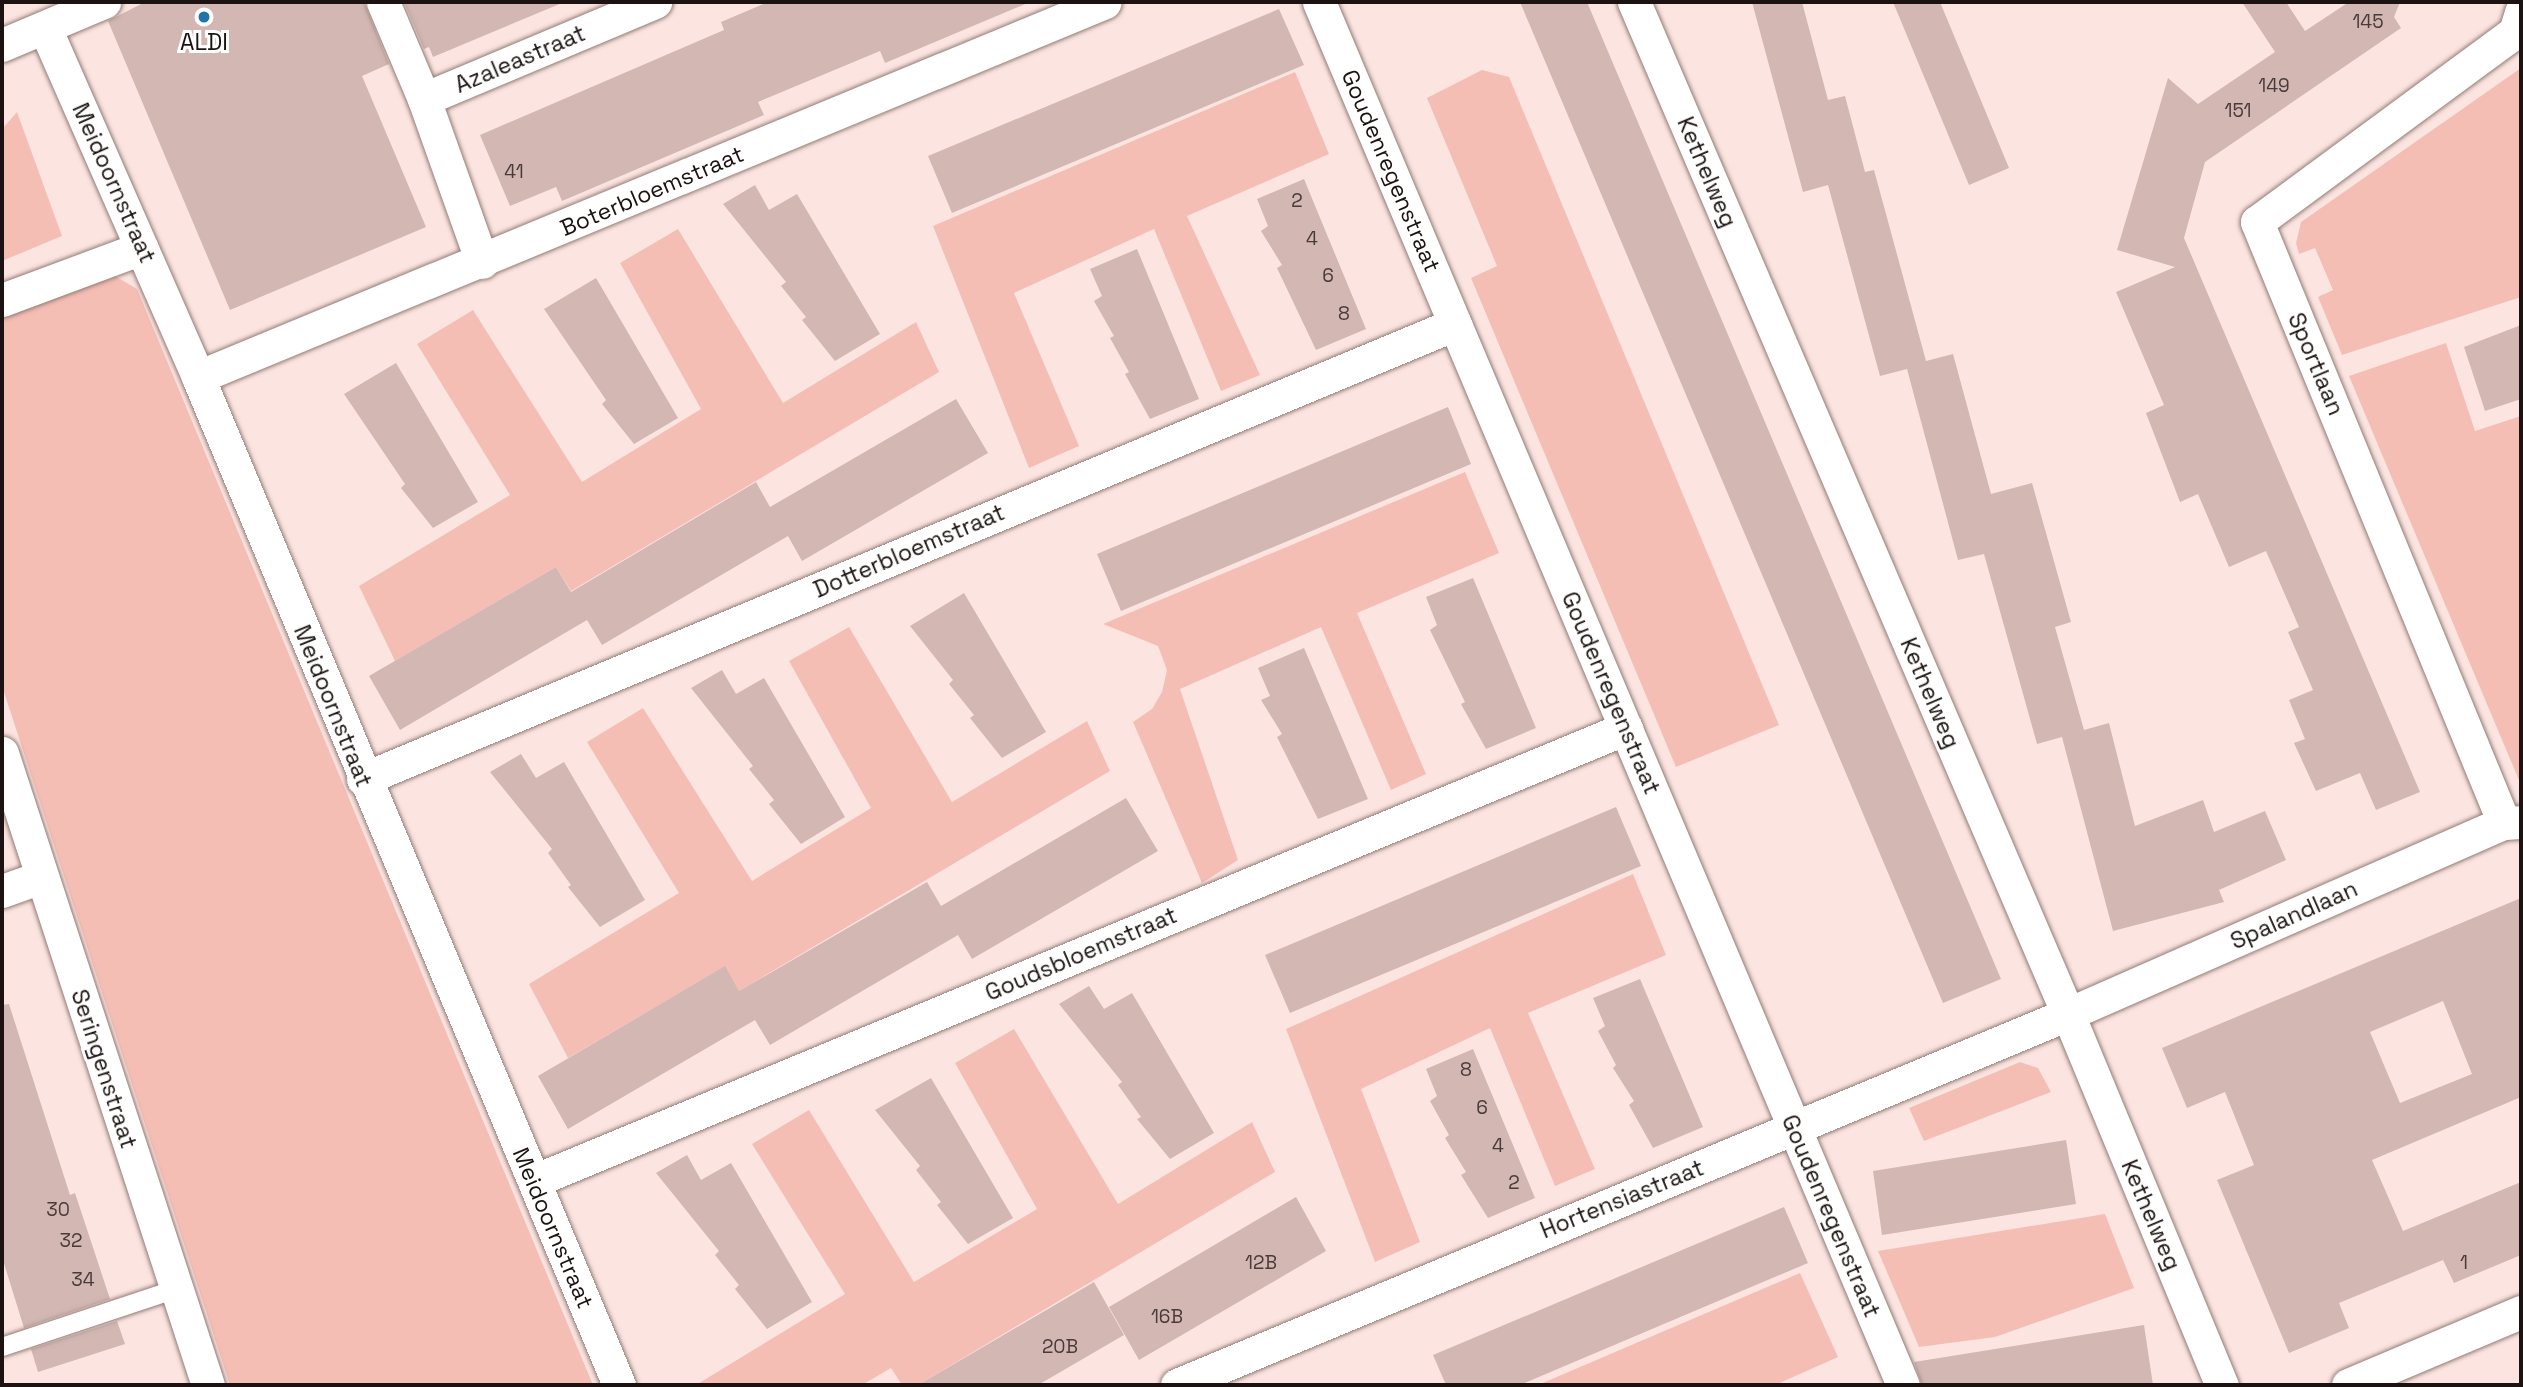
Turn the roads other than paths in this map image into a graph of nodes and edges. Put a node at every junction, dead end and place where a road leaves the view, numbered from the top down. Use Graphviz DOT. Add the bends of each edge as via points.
graph roads {
  1 [pos="104,2"];
  2 [pos="383,2"];
  3 [pos="655,2"];
  4 [pos="1105,2"];
  5 [pos="1319,2"];
  6 [pos="1634,2"];
  7 [pos="2521,12"];
  8 [pos="45,28"];
  9 [pos="2,45"];
  10 [pos="424,99"];
  11 [pos="142,248"];
  12 [pos="482,262"];
  13 [pos="2,300"];
  14 [pos="1455,324"];
  15 [pos="198,377"];
  16 [pos="1626,728"];
  17 [pos="2,752"];
  18 [pos="363,779"];
  19 [pos="2512,822"];
  20 [pos="41,877"];
  21 [pos="2,891"];
  22 [pos="2068,1014"];
  23 [pos="1795,1128"];
  24 [pos="536,1180"];
  25 [pos="176,1289"];
  26 [pos="2521,1312"];
  27 [pos="2,1347"];
  28 [pos="208,1385"];
  29 [pos="619,1385"];
  30 [pos="1177,1385"];
  31 [pos="1903,1385"];
  32 [pos="2222,1385"];
  33 [pos="2348,1385"];
  1 -- 8 [label="street"];
  2 -- 10 [label="street"];
  3 -- 10 [label="street, Azaleastraat"];
  4 -- 12 [label="street, Boterbloemstraat"];
  5 -- 14 [label="street, Goudenregenstraat"];
  6 -- 22 [label="street, Kethelweg"];
  7 -- 19 [label="street, Sportlaan" via="2515,32 2257,222"];
  8 -- 9 [label="street"];
  8 -- 11 [label="street, Meidoornstraat"];
  10 -- 12 [label="street"];
  11 -- 13 [label="street"];
  11 -- 15 [label="street, Meidoornstraat"];
  12 -- 15 [label="street, Boterbloemstraat"];
  14 -- 16 [label="street, Goudenregenstraat"];
  14 -- 18 [label="street, Dotterbloemstraat"];
  15 -- 18 [label="street, Meidoornstraat"];
  16 -- 23 [label="street, Goudenregenstraat"];
  16 -- 24 [label="street, Goudsbloemstraat"];
  17 -- 20 [label="street, Seringenstraat"];
  18 -- 24 [label="street, Meidoornstraat" via="486,1076"];
  19 -- 22 [label="street, Spalandlaan"];
  20 -- 21 [label="street"];
  20 -- 25 [label="street, Seringenstraat"];
  22 -- 23 [label="street, Hortensiastraat"];
  22 -- 32 [label="street, Kethelweg"];
  23 -- 30 [label="street, Hortensiastraat"];
  23 -- 31 [label="street, Goudenregenstraat"];
  24 -- 29 [label="street, Meidoornstraat"];
  25 -- 27 [label="lane"];
  25 -- 28 [label="street, Seringenstraat"];
  26 -- 33 [label="street"];
}
